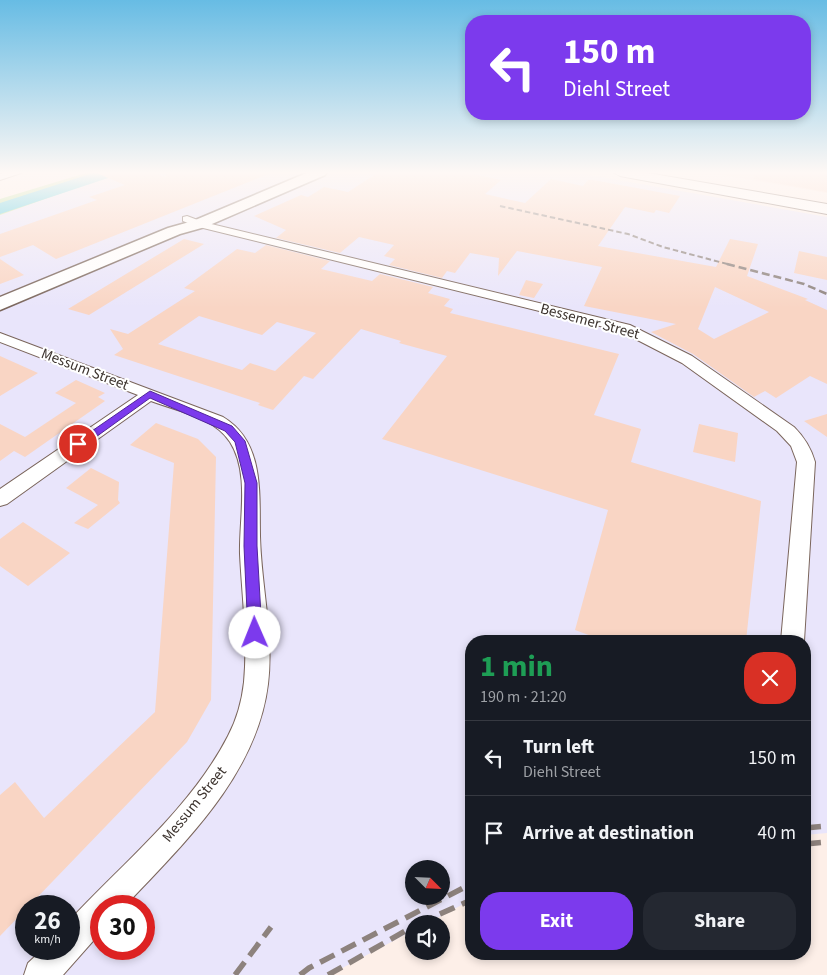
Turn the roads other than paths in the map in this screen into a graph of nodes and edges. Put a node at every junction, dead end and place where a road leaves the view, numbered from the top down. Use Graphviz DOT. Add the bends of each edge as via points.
graph roads {
  1 [pos="203,218"];
  2 [pos="204,218"];
  3 [pos="193,222"];
  4 [pos="0,304"];
  5 [pos="0,337"];
  6 [pos="150,394"];
  7 [pos="0,499"];
  8 [pos="793,635"];
  9 [pos="114,895"];
  10 [pos="90,921"];
  11 [pos="80,932"];
  12 [pos="54,960"];
  13 [pos="40,975"];
  1 -- 3 [label="street"];
  2 -- 3 [label="street"];
  3 -- 4 [label="street"];
  3 -- 8 [label="street, Bessemer Street" via="634,332 666,346 783,427 803,448 806,462"];
  5 -- 6 [label="street, Messum Street"];
  6 -- 7 [label="street"];
  6 -- 9 [label="street, Messum Street" via="215,421 228,428 240,441 251,483 250,546 255,598 256,684 247,720 226,765 196,807"];
  10 -- 11 [label="street"];
  12 -- 13 [label="street"];
}
